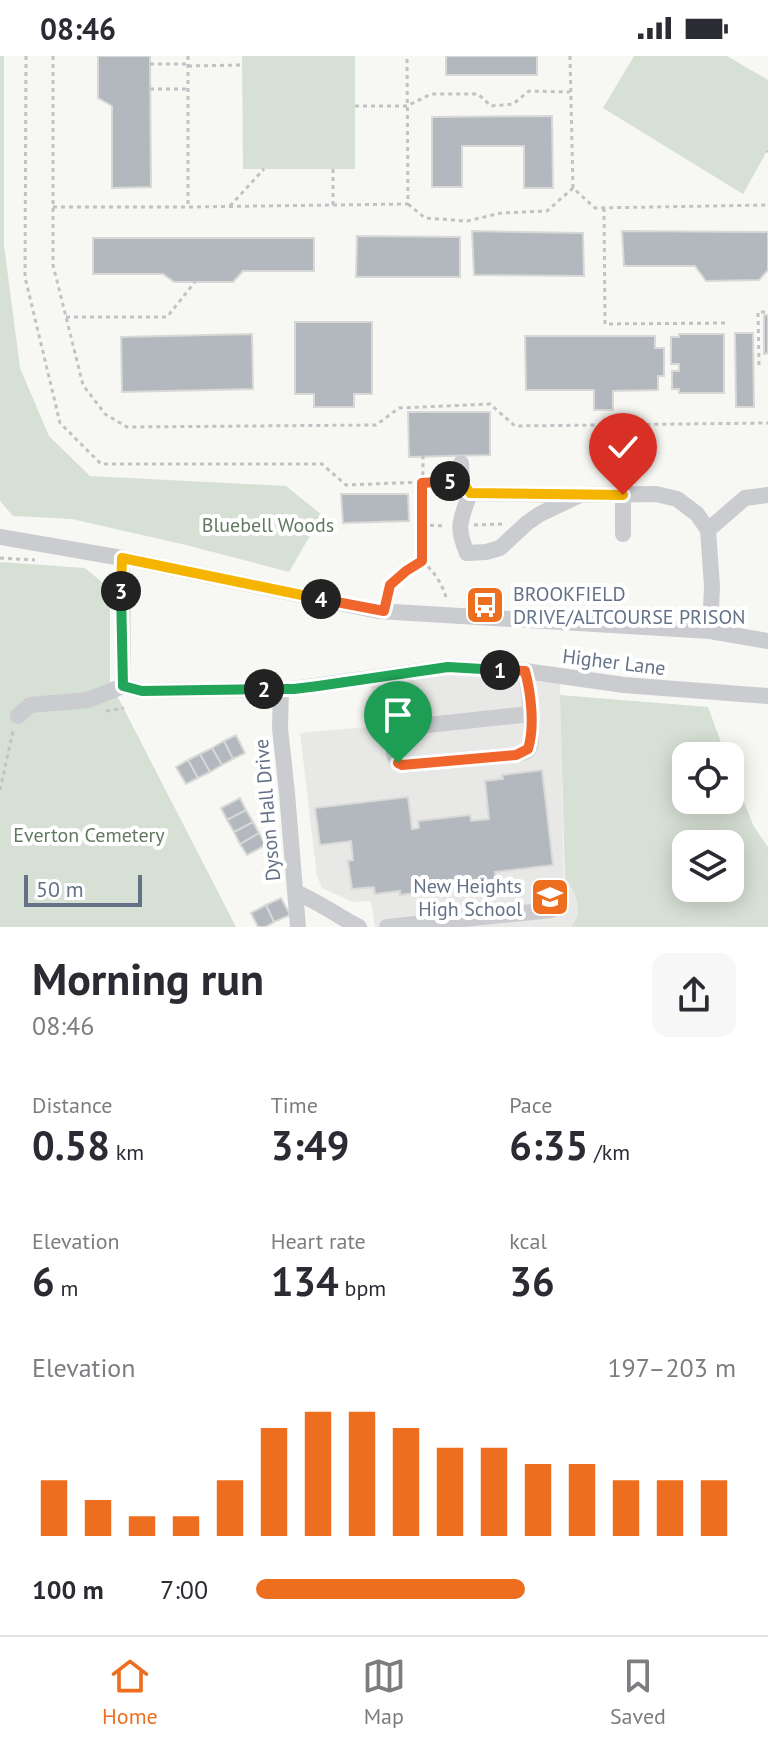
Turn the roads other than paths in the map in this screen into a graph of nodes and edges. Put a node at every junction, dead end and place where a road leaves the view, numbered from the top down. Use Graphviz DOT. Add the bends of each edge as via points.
graph roads {
  1 [pos="580,495"];
  2 [pos="623,495"];
  3 [pos="768,495"];
  4 [pos="708,530"];
  5 [pos="623,534"];
  6 [pos="0,537"];
  7 [pos="122,558"];
  8 [pos="710,631"];
  9 [pos="768,641"];
  10 [pos="525,671"];
  11 [pos="123,686"];
  12 [pos="281,689"];
  13 [pos="768,696"];
  14 [pos="530,714"];
  15 [pos="17,720"];
  16 [pos="295,892"];
  17 [pos="551,910"];
  18 [pos="298,927"];
  19 [pos="359,927"];
  20 [pos="387,927"];
  1 -- 1 [label="street" via="464,479 459,526 467,553 500,548 527,523"];
  1 -- 2 [label="street"];
  2 -- 4 [label="street" via="677,499"];
  2 -- 5 [label="street"];
  3 -- 4 [label="street" via="745,498"];
  4 -- 8 [label="street"];
  6 -- 7 [label="street"];
  7 -- 8 [label="street" via="384,611"];
  7 -- 11 [label="street"];
  8 -- 9 [label="street"];
  10 -- 12 [label="street, Higher Lane" via="448,667"];
  10 -- 13 [label="street, Higher Lane"];
  10 -- 14 [label="street"];
  11 -- 12 [label="street, Higher Lane" via="142,691"];
  11 -- 15 [label="street, Higher Lane" via="88,700 30,705"];
  12 -- 16 [label="street, Dyson Hall Drive"];
  14 -- 14 [label="street" via="528,749 516,755 402,765 394,755 393,736 400,728"];
  16 -- 18 [label="street, Dyson Hall Drive"];
  16 -- 19 [label="street"];
  17 -- 20 [label="street"];
}
